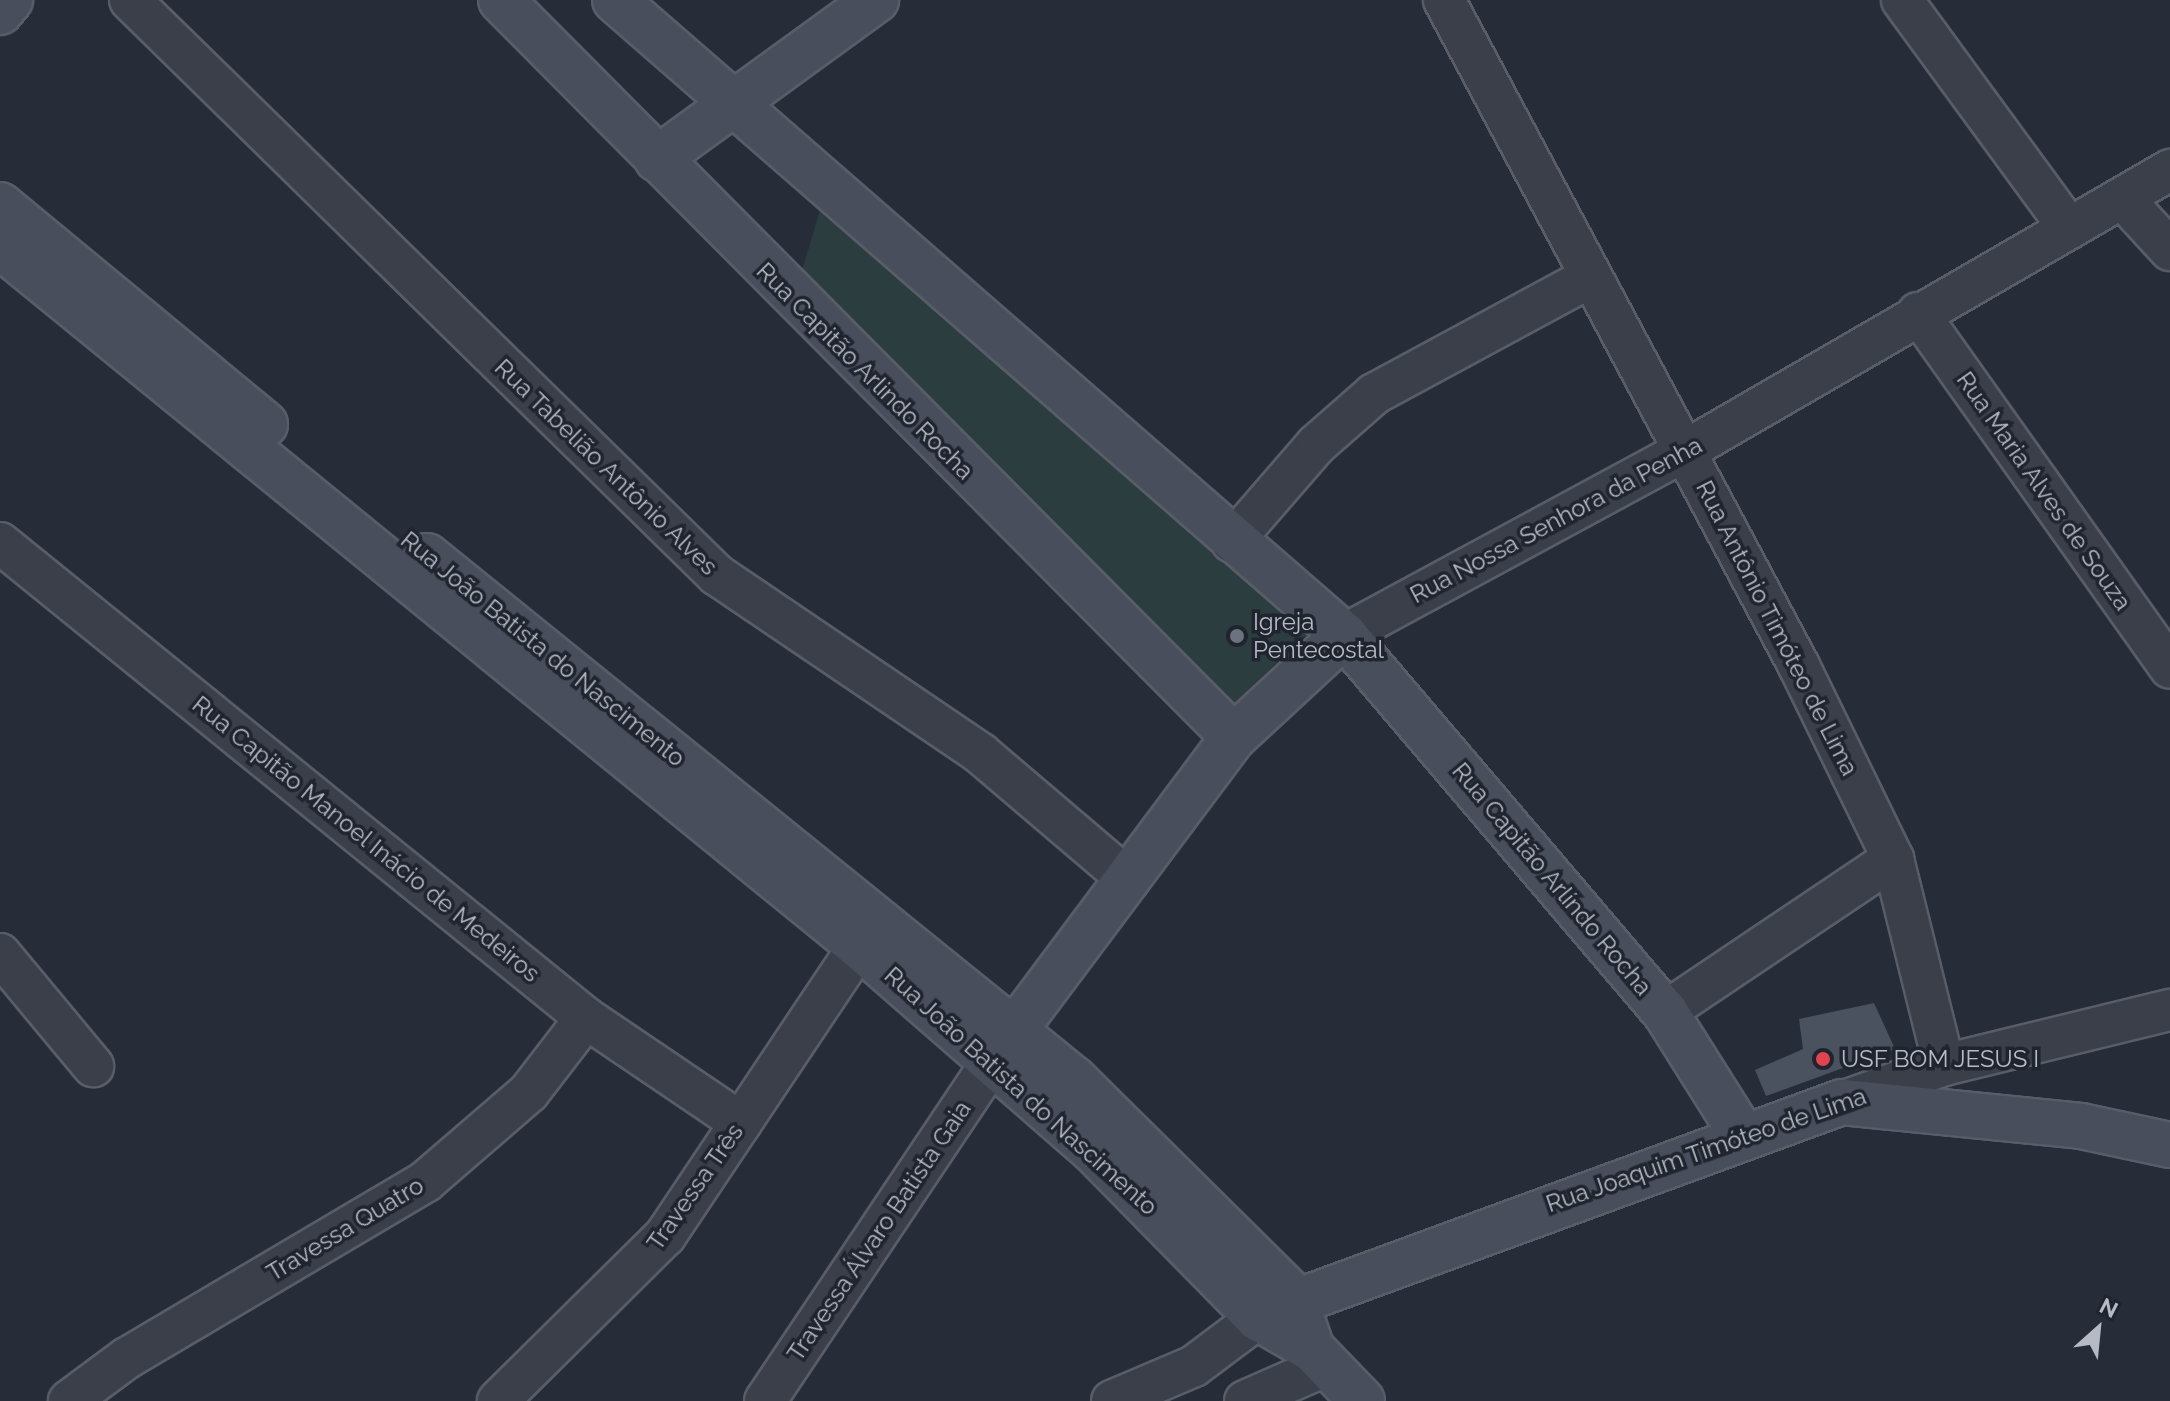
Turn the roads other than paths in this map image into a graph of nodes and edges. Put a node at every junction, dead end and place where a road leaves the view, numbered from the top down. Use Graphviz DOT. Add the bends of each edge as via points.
graph roads {
  1 [pos="10,0"];
  2 [pos="130,0"];
  3 [pos="501,0"];
  4 [pos="615,0"];
  5 [pos="876,0"];
  6 [pos="1444,0"];
  7 [pos="1902,0"];
  8 [pos="0,12"];
  9 [pos="737,103"];
  10 [pos="657,159"];
  11 [pos="2170,170"];
  12 [pos="2124,200"];
  13 [pos="0,205"];
  14 [pos="2069,228"];
  15 [pos="0,246"];
  16 [pos="2170,250"];
  17 [pos="1590,277"];
  18 [pos="1918,313"];
  19 [pos="1685,451"];
  20 [pos="382,539"];
  21 [pos="1232,542"];
  22 [pos="0,543"];
  23 [pos="1344,635"];
  24 [pos="2170,668"];
  25 [pos="1234,737"];
  26 [pos="1893,859"];
  27 [pos="1129,880"];
  28 [pos="859,946"];
  29 [pos="0,954"];
  30 [pos="2170,1010"];
  31 [pos="1665,1012"];
  32 [pos="586,1018"];
  33 [pos="1004,1045"];
  34 [pos="1944,1065"];
  35 [pos="93,1066"];
  36 [pos="1842,1102"];
  37 [pos="741,1123"];
  38 [pos="1743,1136"];
  39 [pos="2170,1145"];
  40 [pos="1276,1308"];
  41 [pos="1319,1357"];
  42 [pos="513,1396"];
  43 [pos="69,1401"];
  44 [pos="765,1401"];
  45 [pos="1112,1401"];
  46 [pos="1245,1401"];
  47 [pos="1362,1401"];
  1 -- 8 [label="main road"];
  2 -- 27 [label="street, Rua Tabelião Antônio Alves" via="717,575 981,754"];
  3 -- 10 [label="main road, Rua Capitão Arlindo Rocha"];
  4 -- 9 [label="main road"];
  5 -- 9 [label="main road"];
  6 -- 17 [label="street, Rua Antônio Timóteo de Lima"];
  7 -- 14 [label="street"];
  9 -- 10 [label="main road"];
  9 -- 21 [label="main road"];
  10 -- 25 [label="main road, Rua Capitão Arlindo Rocha"];
  11 -- 12 [label="street, Rua Nossa Senhora da Penha"];
  12 -- 14 [label="street, Rua Nossa Senhora da Penha"];
  12 -- 16 [label="street"];
  13 -- 20 [label="main road, Rua João Batista do Nascimento"];
  14 -- 18 [label="street, Rua Nossa Senhora da Penha"];
  15 -- 20 [label="main road, Rua João Batista do Nascimento"];
  17 -- 19 [label="street, Rua Antônio Timóteo de Lima"];
  17 -- 21 [label="street" via="1374,394 1316,445"];
  18 -- 19 [label="street, Rua Nossa Senhora da Penha"];
  18 -- 24 [label="street, Rua Maria Alves de Souza"];
  19 -- 23 [label="street, Rua Nossa Senhora da Penha"];
  19 -- 26 [label="street, Rua Antônio Timóteo de Lima"];
  20 -- 28 [label="main road, Rua João Batista do Nascimento"];
  20 -- 33 [label="main road, Rua João Batista do Nascimento"];
  21 -- 23 [label="main road"];
  22 -- 32 [label="street, Rua Capitão Manoel Inácio de Medeiros"];
  23 -- 25 [label="main road, Rua Nossa Senhora da Penha"];
  23 -- 31 [label="main road, Rua Capitão Arlíndo Rocha"];
  25 -- 27 [label="main road, Rua Nossa Senhora da Penha"];
  26 -- 31 [label="street"];
  26 -- 34 [label="street, Rua Antônio Timóteo de Lima"];
  27 -- 33 [label="main road, Rua Nossa Senhora da Penha"];
  28 -- 33 [label="main road, Rua João Batista do Nascimento"];
  28 -- 37 [label="street, Travessa Três"];
  29 -- 35 [label="street"];
  30 -- 34 [label="street, Rua Joaquim Timóteo de Lima"];
  31 -- 38 [label="main road, Rua Capitão Arlíndo Rocha"];
  32 -- 37 [label="street, Rua Capitão Manoel Inácio de Medeiros"];
  32 -- 43 [label="street, Travessa Quatro" via="529,1092 426,1181 127,1358"];
  33 -- 40 [label="main road, Rua João Batista do Nascimento" via="1103,1159"];
  33 -- 44 [label="street, Travessa Álvaro Batista Gaia"];
  34 -- 36 [label="street, Rua Joaquim Timóteo de Lima"];
  36 -- 38 [label="main road, Rua Joaquim Timóteo de Lima"];
  36 -- 39 [label="main road" via="2081,1126"];
  37 -- 42 [label="street, Travessa Três" via="665,1236"];
  38 -- 40 [label="main road, Rua Joaquim Timóteo de Lima"];
  40 -- 41 [label="main road, Rua João Batista do Nascimento"];
  40 -- 45 [label="street, Rua Joaquim Timóteo de Lima" via="1194,1366"];
  41 -- 46 [label="street"];
  41 -- 47 [label="main road, Rua João Batista do Nascimento"];
}
